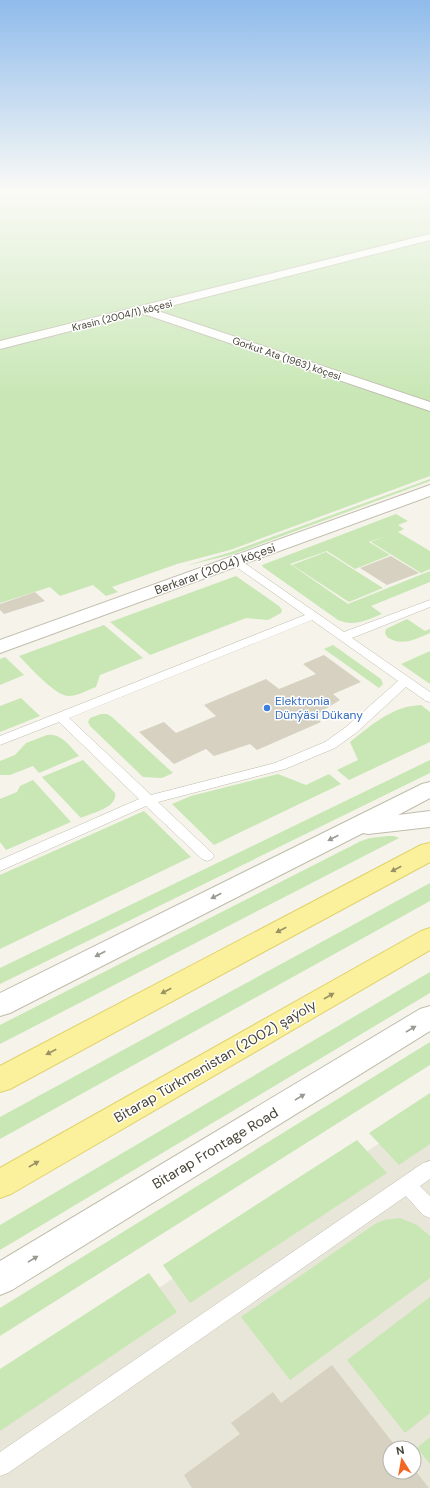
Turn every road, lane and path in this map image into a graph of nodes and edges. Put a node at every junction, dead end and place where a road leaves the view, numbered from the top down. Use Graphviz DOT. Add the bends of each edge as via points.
graph roads {
  1 [pos="346,258"];
  2 [pos="144,310"];
  3 [pos="0,346"];
  4 [pos="430,407"];
  5 [pos="430,490"];
  6 [pos="236,562"];
  7 [pos="430,603"];
  8 [pos="313,616"];
  9 [pos="343,637"];
  10 [pos="0,647"];
  11 [pos="406,681"];
  12 [pos="430,698"];
  13 [pos="60,716"];
  14 [pos="0,741"];
  15 [pos="430,789"];
  16 [pos="148,800"];
  17 [pos="430,819"];
  18 [pos="353,828"];
  19 [pos="430,851"];
  20 [pos="207,856"];
  21 [pos="0,866"];
  22 [pos="430,938"];
  23 [pos="0,1005"];
  24 [pos="430,1017"];
  25 [pos="0,1080"];
  26 [pos="430,1169"];
  27 [pos="0,1184"];
  28 [pos="407,1185"];
  29 [pos="430,1209"];
  30 [pos="0,1279"];
  31 [pos="0,1465"];
  1 -- 2 [label="street, Krasin (2004/1) köçesi"];
  2 -- 3 [label="street, Krasin (2004/1) köçesi"];
  2 -- 4 [label="street, Gorkut Ata (1963) köçesi"];
  5 -- 6 [label="street, Berkarar (2004) köçesi"];
  6 -- 8 [label="lane"];
  6 -- 10 [label="street, Berkarar (2004) köçesi"];
  7 -- 9 [label="lane"];
  8 -- 9 [label="lane"];
  8 -- 13 [label="lane"];
  9 -- 11 [label="lane"];
  11 -- 12 [label="lane"];
  11 -- 16 [label="lane" via="351,730 330,745 280,766"];
  13 -- 14 [label="lane"];
  13 -- 16 [label="lane"];
  15 -- 18 [label="street"];
  16 -- 20 [label="lane"];
  16 -- 21 [label="lane"];
  17 -- 18 [label="street"];
  18 -- 23 [label="street, one-way"];
  19 -- 25 [label="main road, one-way"];
  27 -- 22 [label="main road, Bitarap Türkmenistan (2002) şaýoly, one-way"];
  30 -- 24 [label="street, Bitarap Frontage Road, one-way"];
  26 -- 28 [label="lane"];
  28 -- 29 [label="lane"];
  28 -- 31 [label="lane"];
}
